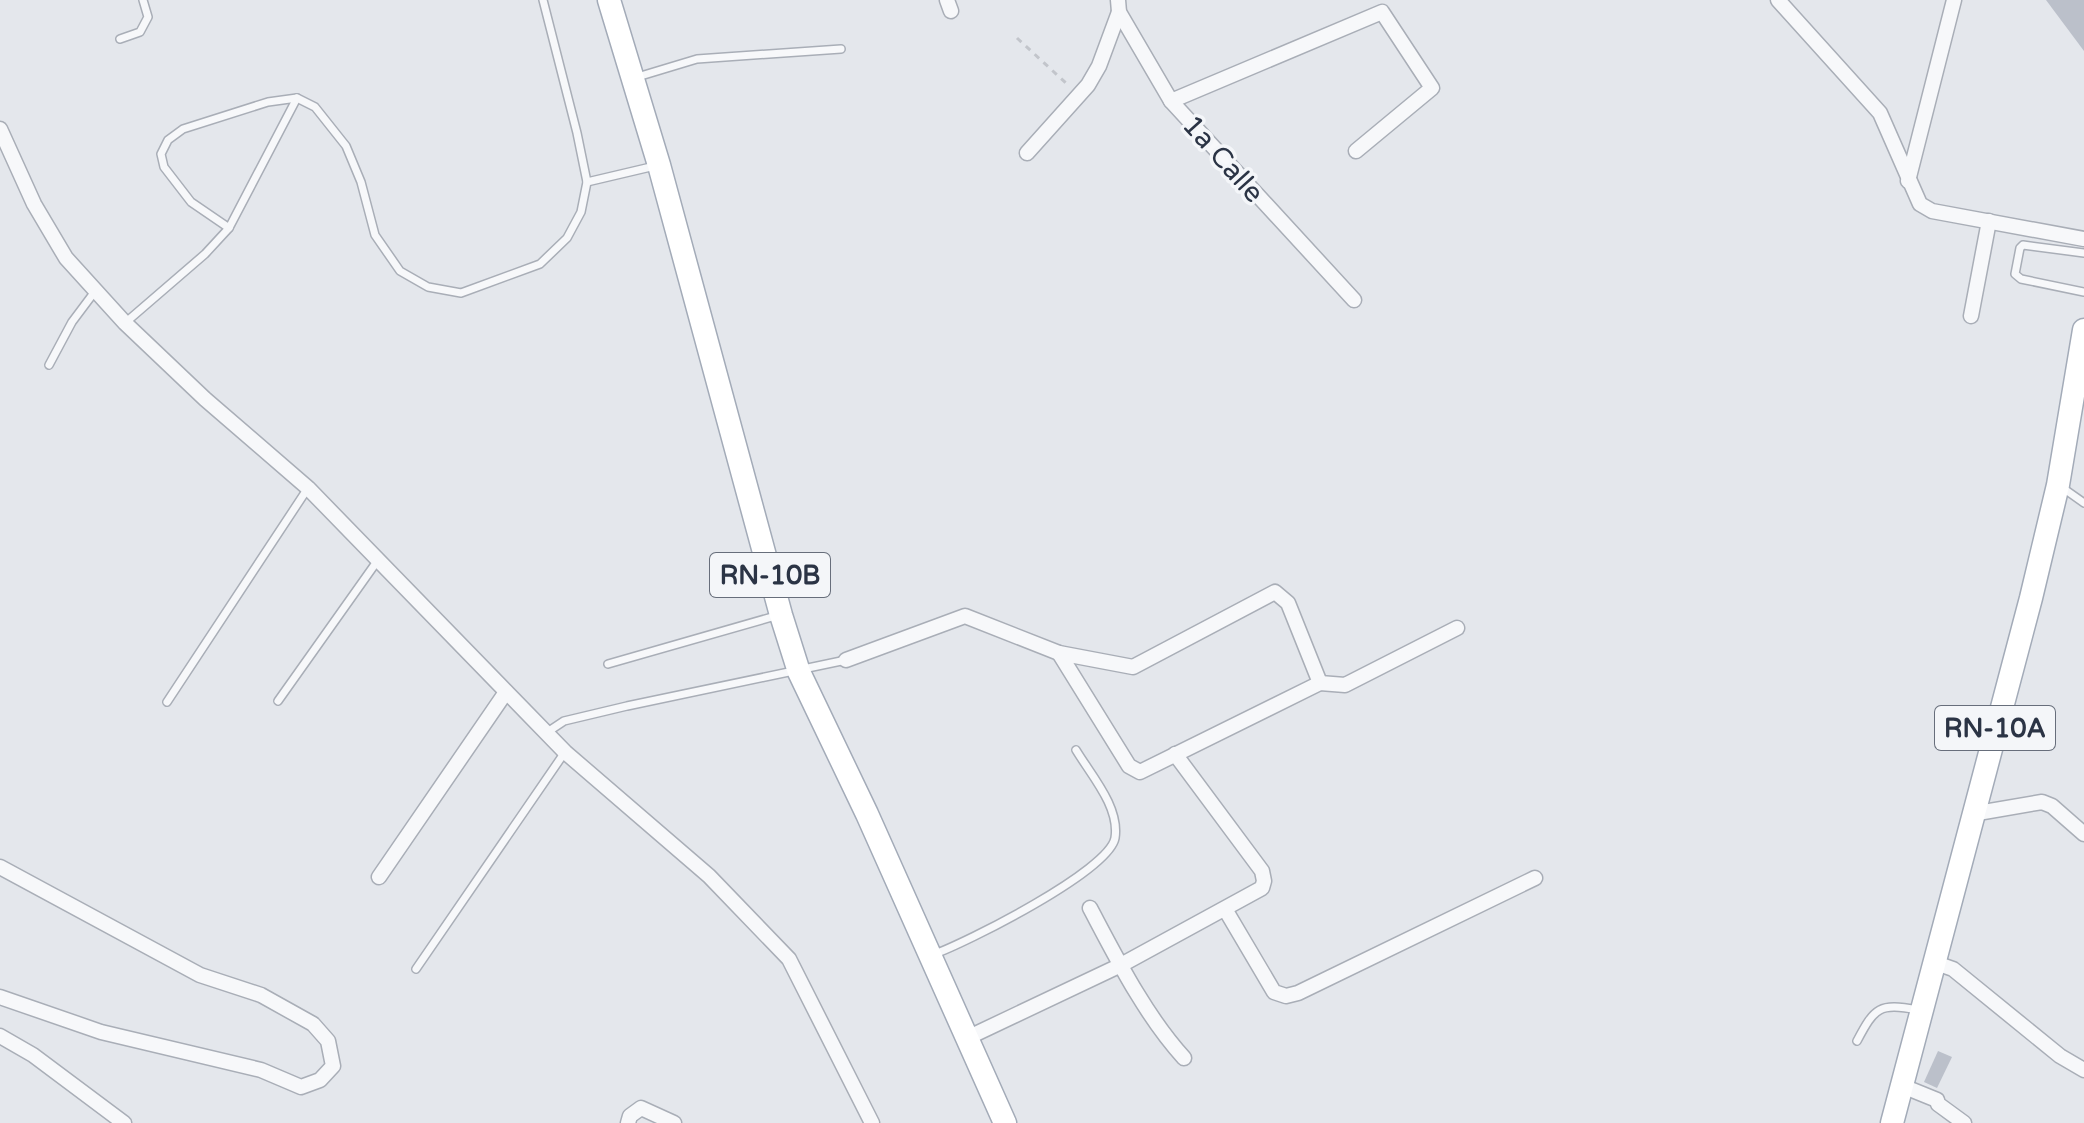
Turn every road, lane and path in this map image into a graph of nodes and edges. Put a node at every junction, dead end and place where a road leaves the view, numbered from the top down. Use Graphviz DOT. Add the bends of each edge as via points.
graph roads {
  1 [pos="143,0"];
  2 [pos="543,0"];
  3 [pos="609,0"];
  4 [pos="1778,0"];
  5 [pos="1954,0"];
  6 [pos="1118,6"];
  7 [pos="1017,38"];
  8 [pos="120,39"];
  9 [pos="841,49"];
  10 [pos="633,78"];
  11 [pos="1080,95"];
  12 [pos="297,98"];
  13 [pos="1171,101"];
  14 [pos="0,129"];
  15 [pos="1356,151"];
  16 [pos="1027,153"];
  17 [pos="659,165"];
  18 [pos="1908,181"];
  19 [pos="587,182"];
  20 [pos="1989,221"];
  21 [pos="229,228"];
  22 [pos="2084,239"];
  23 [pos="2084,253"];
  24 [pos="96,290"];
  25 [pos="2084,292"];
  26 [pos="1354,300"];
  27 [pos="1971,316"];
  28 [pos="125,323"];
  29 [pos="2084,330"];
  30 [pos="49,365"];
  31 [pos="2078,400"];
  32 [pos="2058,485"];
  33 [pos="308,488"];
  34 [pos="2084,503"];
  35 [pos="378,560"];
  36 [pos="781,615"];
  37 [pos="1457,628"];
  38 [pos="1059,653"];
  39 [pos="846,660"];
  40 [pos="608,664"];
  41 [pos="799,672"];
  42 [pos="1320,683"];
  43 [pos="506,692"];
  44 [pos="278,701"];
  45 [pos="167,702"];
  46 [pos="546,733"];
  47 [pos="1076,750"];
  48 [pos="565,752"];
  49 [pos="1175,754"];
  50 [pos="1972,814"];
  51 [pos="2084,834"];
  52 [pos="0,867"];
  53 [pos="379,877"];
  54 [pos="1535,878"];
  55 [pos="1090,908"];
  56 [pos="1225,909"];
  57 [pos="930,956"];
  58 [pos="1933,962"];
  59 [pos="1121,965"];
  60 [pos="416,969"];
  61 [pos="0,997"];
  62 [pos="1920,1010"];
  63 [pos="0,1036"];
  64 [pos="967,1038"];
  65 [pos="1857,1041"];
  66 [pos="1184,1058"];
  67 [pos="2084,1070"];
  68 [pos="1899,1091"];
  69 [pos="124,1123"];
  70 [pos="628,1123"];
  71 [pos="674,1123"];
  72 [pos="872,1123"];
  73 [pos="1005,1123"];
  74 [pos="1892,1123"];
  75 [pos="1964,1123"];
  1 -- 8 [label="lane" via="148,17 140,32"];
  2 -- 19 [label="lane"];
  3 -- 10 [label="main road, RN-10B"];
  4 -- 18 [label="street" via="1880,113"];
  5 -- 18 [label="street"];
  6 -- 11 [label="street" via="1099,66"];
  6 -- 13 [label="street, 1a Calle"];
  7 -- 11 [label="path"];
  9 -- 10 [label="lane" via="697,59"];
  10 -- 17 [label="main road, RN-10B"];
  11 -- 16 [label="street"];
  12 -- 19 [label="lane" via="315,107 346,146 375,235 400,271 428,287 461,293 540,264 567,238 581,212"];
  12 -- 21 [label="lane"];
  12 -- 21 [label="lane" via="183,129 168,140 161,154 164,167 191,202"];
  13 -- 15 [label="street" via="1382,12 1432,88"];
  13 -- 26 [label="street, 1a Calle"];
  14 -- 24 [label="street" via="66,258"];
  17 -- 19 [label="lane"];
  17 -- 36 [label="main road, RN-10B"];
  18 -- 20 [label="street" via="1920,204 1932,211"];
  20 -- 22 [label="street"];
  20 -- 27 [label="street"];
  21 -- 28 [label="lane"];
  23 -- 25 [label="lane" via="2023,245 2015,274"];
  24 -- 28 [label="street"];
  24 -- 30 [label="lane"];
  28 -- 33 [label="street"];
  29 -- 31 [label="main road, RN-10A"];
  31 -- 32 [label="main road, RN-10A"];
  32 -- 34 [label="lane"];
  32 -- 50 [label="main road, RN-10A"];
  33 -- 35 [label="street"];
  33 -- 45 [label="lane"];
  35 -- 43 [label="street"];
  35 -- 44 [label="lane"];
  36 -- 40 [label="lane"];
  36 -- 41 [label="main road, RN-10B"];
  37 -- 42 [label="street" via="1345,685"];
  38 -- 39 [label="street" via="965,616"];
  38 -- 42 [label="street" via="1133,667 1275,592 1288,603"];
  38 -- 49 [label="street" via="1129,766 1140,772"];
  39 -- 41 [label="lane"];
  41 -- 46 [label="lane" via="564,721"];
  41 -- 57 [label="main road, RN-10B"];
  42 -- 49 [label="street"];
  43 -- 46 [label="street"];
  43 -- 53 [label="street"];
  46 -- 48 [label="street"];
  47 -- 57 [label="lane" via="1113,812 1115,839 1105,857 994,926"];
  48 -- 60 [label="lane"];
  48 -- 72 [label="street" via="709,876 789,959"];
  49 -- 56 [label="street" via="1262,871 1262,888"];
  50 -- 51 [label="street" via="2042,802"];
  50 -- 58 [label="main road, RN-10A"];
  52 -- 61 [label="street" via="200,975 261,995 313,1024 328,1041 333,1066 320,1080 301,1087 261,1070 101,1032"];
  54 -- 56 [label="street" via="1286,996 1274,992"];
  55 -- 59 [label="street"];
  56 -- 59 [label="street"];
  57 -- 64 [label="main road, RN-10B"];
  58 -- 62 [label="main road, RN-10A"];
  58 -- 67 [label="street" via="1953,969"];
  59 -- 64 [label="street"];
  59 -- 66 [label="street"];
  62 -- 65 [label="lane" via="1885,1006 1871,1014"];
  62 -- 68 [label="main road, RN-10A"];
  63 -- 69 [label="street"];
  64 -- 73 [label="main road, RN-10B"];
  68 -- 74 [label="main road, RN-10A"];
  68 -- 75 [label="street" via="1938,1104"];
  70 -- 71 [label="street" via="641,1108"];
}
